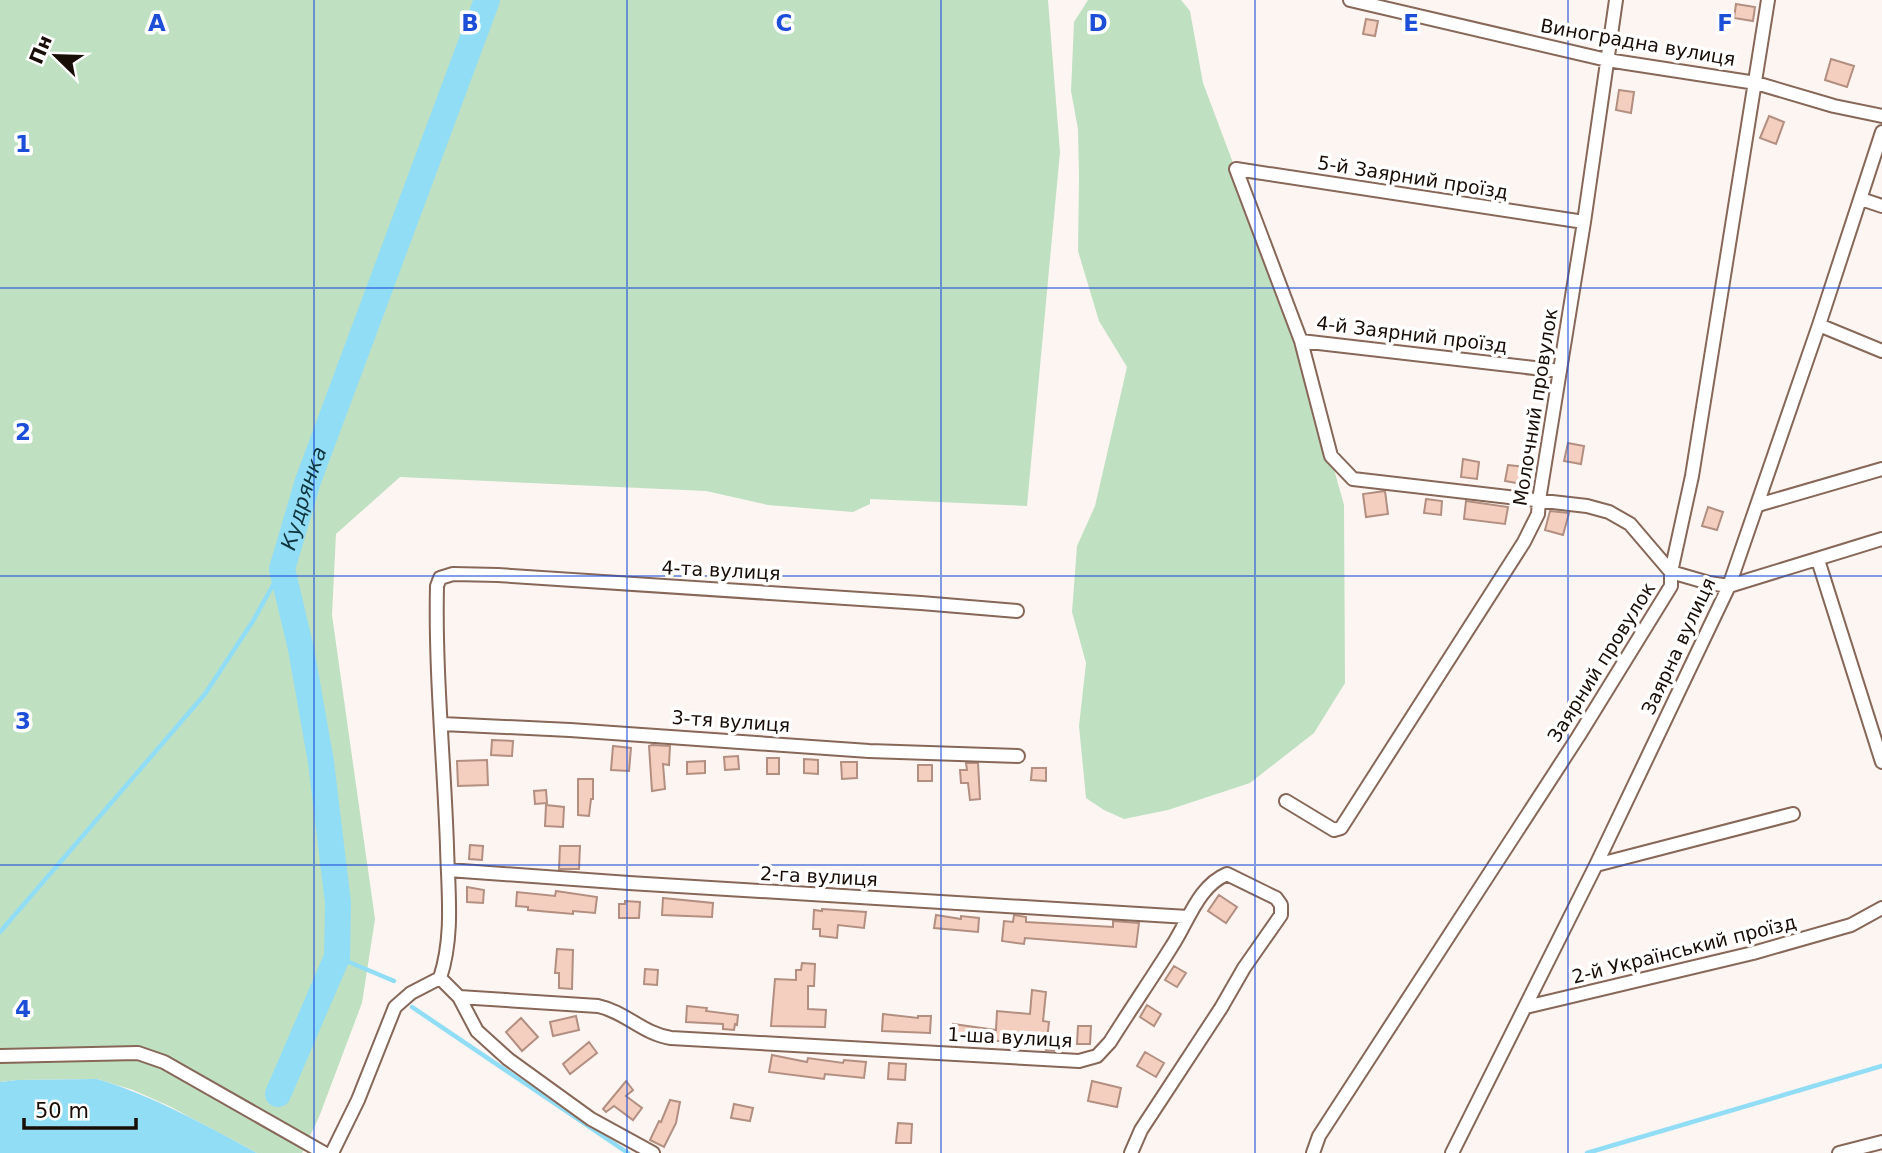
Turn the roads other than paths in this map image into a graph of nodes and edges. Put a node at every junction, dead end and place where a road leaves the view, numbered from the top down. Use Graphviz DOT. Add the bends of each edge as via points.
graph roads {
  1 [pos="1350,0"];
  2 [pos="1616,0"];
  3 [pos="1769,0"];
  4 [pos="1607,60"];
  5 [pos="1756,83"];
  6 [pos="1882,116"];
  7 [pos="1882,132"];
  8 [pos="1861,199"];
  9 [pos="1882,206"];
  10 [pos="1584,222"];
  11 [pos="1819,325"];
  12 [pos="1301,341"];
  13 [pos="1882,351"];
  14 [pos="1560,371"];
  15 [pos="1882,469"];
  16 [pos="1539,500"];
  17 [pos="1758,505"];
  18 [pos="1882,539"];
  19 [pos="1818,560"];
  20 [pos="1671,572"];
  21 [pos="1729,586"];
  22 [pos="1017,611"];
  23 [pos="442,724"];
  24 [pos="1018,756"];
  25 [pos="1882,762"];
  26 [pos="1286,801"];
  27 [pos="1793,814"];
  28 [pos="1596,865"];
  29 [pos="447,870"];
  30 [pos="1882,908"];
  31 [pos="1188,917"];
  32 [pos="439,978"];
  33 [pos="460,997"];
  34 [pos="1526,1007"];
  35 [pos="0,1056"];
  36 [pos="1882,1142"];
  37 [pos="324,1153"];
  38 [pos="332,1153"];
  39 [pos="653,1153"];
  40 [pos="1131,1153"];
  41 [pos="1313,1153"];
  42 [pos="1452,1153"];
  43 [pos="1839,1153"];
  1 -- 4 [label="street, Виноградна вулиця"];
  2 -- 4 [label="street, Молочний провулок"];
  3 -- 5 [label="street, Заярний провулок"];
  4 -- 5 [label="street, Виноградна вулиця"];
  4 -- 10 [label="street, Молочний провулок"];
  5 -- 6 [label="street, Виноградна вулиця"];
  5 -- 20 [label="street, Заярний провулок" via="1692,476"];
  7 -- 8 [label="street, Заярна вулиця"];
  8 -- 9 [label="street"];
  8 -- 11 [label="street, Заярна вулиця"];
  10 -- 12 [label="street, 5-й Заярний проїзд" via="1236,169"];
  10 -- 14 [label="street, Молочний провулок"];
  11 -- 13 [label="street"];
  11 -- 17 [label="street, Заярна вулиця"];
  12 -- 14 [label="street, 4-й Заярний проїзд"];
  12 -- 16 [label="street" via="1331,456 1353,479"];
  14 -- 16 [label="street, Молочний провулок"];
  15 -- 17 [label="street"];
  16 -- 20 [label="street" via="1609,512 1630,524"];
  16 -- 26 [label="street, Молочний провулок" via="1538,514 1524,542 1341,828 1334,831"];
  17 -- 21 [label="street, Заярна вулиця"];
  18 -- 19 [label="street"];
  19 -- 21 [label="street"];
  19 -- 25 [label="street"];
  20 -- 21 [label="street"];
  20 -- 41 [label="street, Заярний провулок" via="1671,586 1578,737 1327,1124"];
  21 -- 28 [label="street, Заярна вулиця"];
  22 -- 23 [label="street, 4-та вулиця" via="443,575 437,594"];
  23 -- 24 [label="street, 3-тя вулиця"];
  23 -- 29 [label="street"];
  27 -- 28 [label="street"];
  28 -- 34 [label="street, Заярна вулиця"];
  29 -- 31 [label="street, 2-га вулиця"];
  29 -- 32 [label="street" via="448,949"];
  30 -- 34 [label="street, 2-й Український проїзд" via="1850,925 1753,953"];
  31 -- 33 [label="street, 1-ша вулиця" via="1110,1042 1097,1056 1079,1060 671,1038 650,1033 618,1012 598,1006"];
  31 -- 40 [label="street, 1-ша вулиця" via="1209,886 1227,874 1271,895 1282,909 1141,1130"];
  32 -- 33 [label="street"];
  32 -- 38 [label="street" via="395,1007"];
  33 -- 39 [label="street" via="477,1031 508,1059 591,1119"];
  34 -- 42 [label="street, Заярна вулиця"];
  35 -- 37 [label="street" via="138,1053 164,1062"];
  36 -- 43 [label="street"];
}
